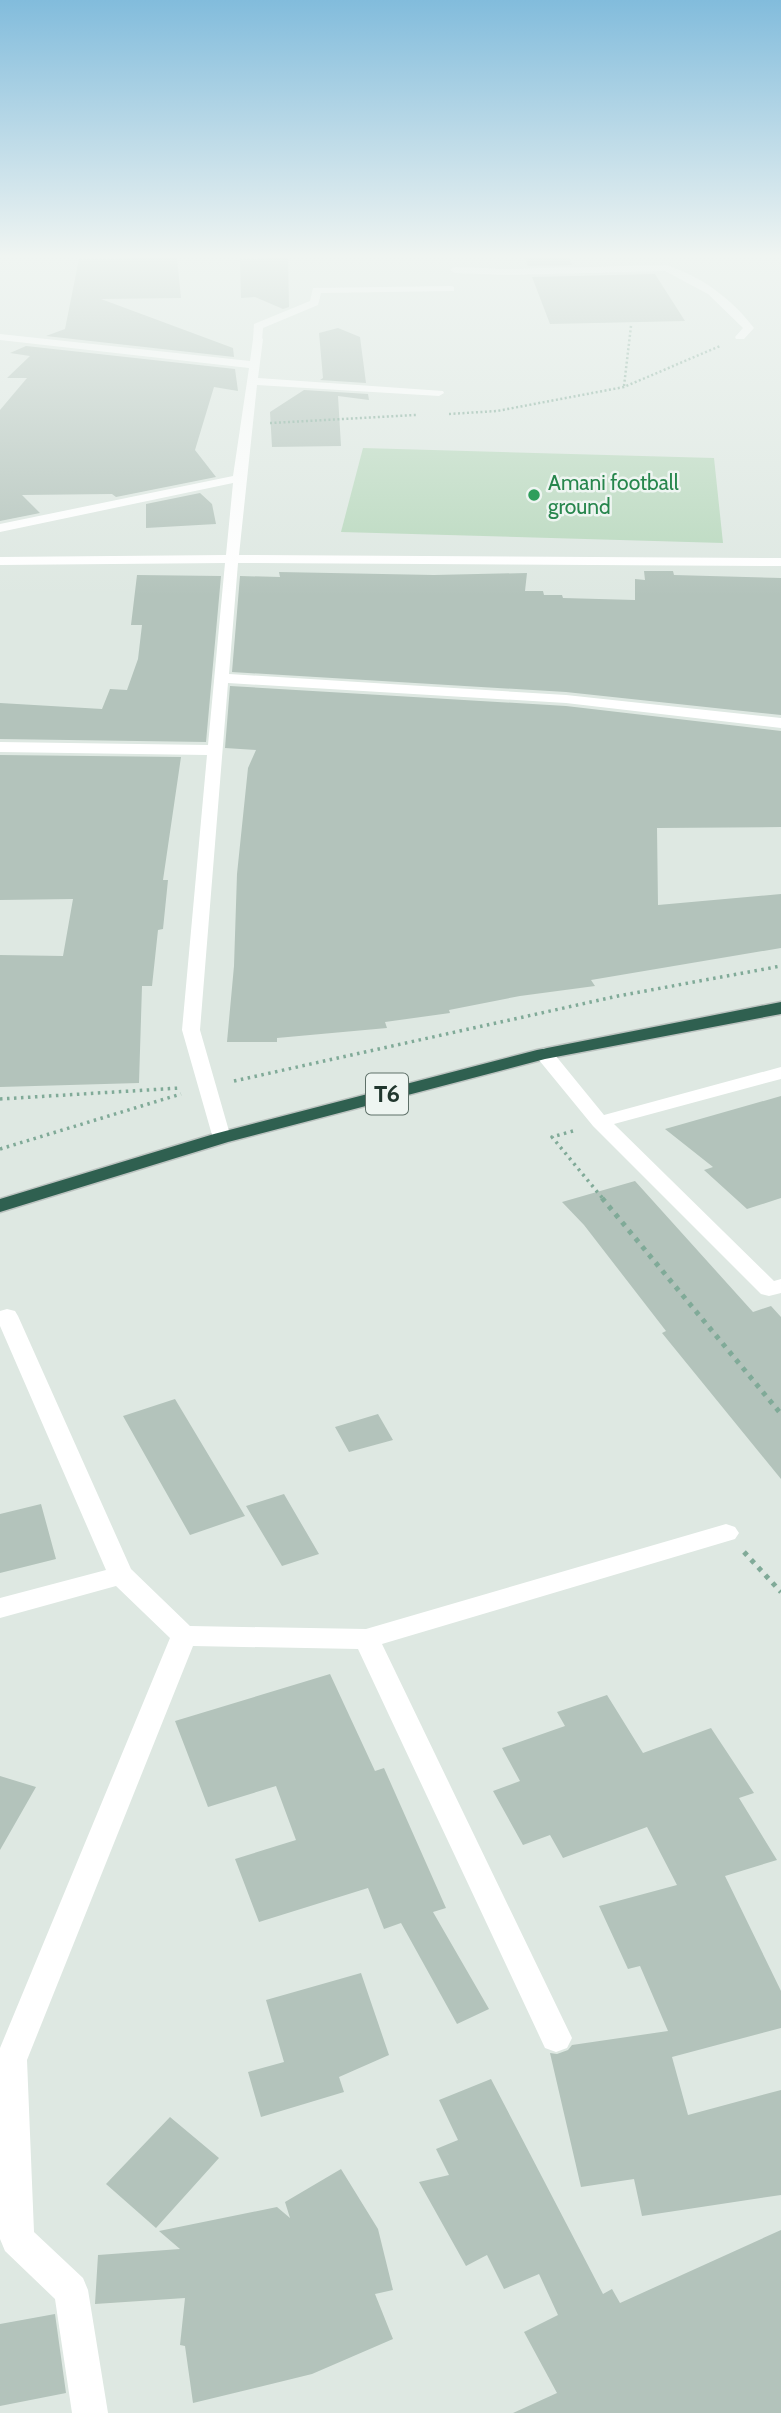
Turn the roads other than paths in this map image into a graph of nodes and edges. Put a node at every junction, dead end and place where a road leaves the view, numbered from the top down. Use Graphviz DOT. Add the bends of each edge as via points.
graph roads {
  1 [pos="253,371"];
  2 [pos="252,382"];
  3 [pos="439,393"];
  4 [pos="239,478"];
  5 [pos="0,528"];
  6 [pos="234,559"];
  7 [pos="0,561"];
  8 [pos="781,562"];
  9 [pos="221,678"];
  10 [pos="781,723"];
  11 [pos="0,747"];
  12 [pos="215,750"];
  13 [pos="781,1008"];
  14 [pos="544,1054"];
  15 [pos="781,1073"];
  16 [pos="600,1122"];
  17 [pos="221,1138"];
  18 [pos="0,1206"];
  19 [pos="777,1292"];
  20 [pos="0,1318"];
  21 [pos="726,1533"];
  22 [pos="121,1575"];
  23 [pos="0,1608"];
  24 [pos="184,1636"];
  25 [pos="366,1639"];
  26 [pos="556,2038"];
  27 [pos="90,2413"];
  1 -- 2 [label="street"];
  2 -- 3 [label="street"];
  2 -- 4 [label="street"];
  4 -- 5 [label="street"];
  4 -- 6 [label="street"];
  6 -- 7 [label="street"];
  6 -- 8 [label="street"];
  6 -- 9 [label="street"];
  9 -- 10 [label="street" via="566,699"];
  9 -- 12 [label="street"];
  11 -- 12 [label="street"];
  12 -- 17 [label="street" via="191,1030"];
  13 -- 14 [label="highway, T6"];
  14 -- 16 [label="street"];
  14 -- 17 [label="highway, T6"];
  15 -- 16 [label="street"];
  16 -- 19 [label="street"];
  17 -- 18 [label="highway, T6"];
  20 -- 22 [label="street" via="7,1317"];
  21 -- 25 [label="street"];
  22 -- 23 [label="street"];
  22 -- 24 [label="street"];
  24 -- 25 [label="street"];
  24 -- 27 [label="street" via="11,2060 17,2239 71,2290"];
  25 -- 26 [label="street"];
}
